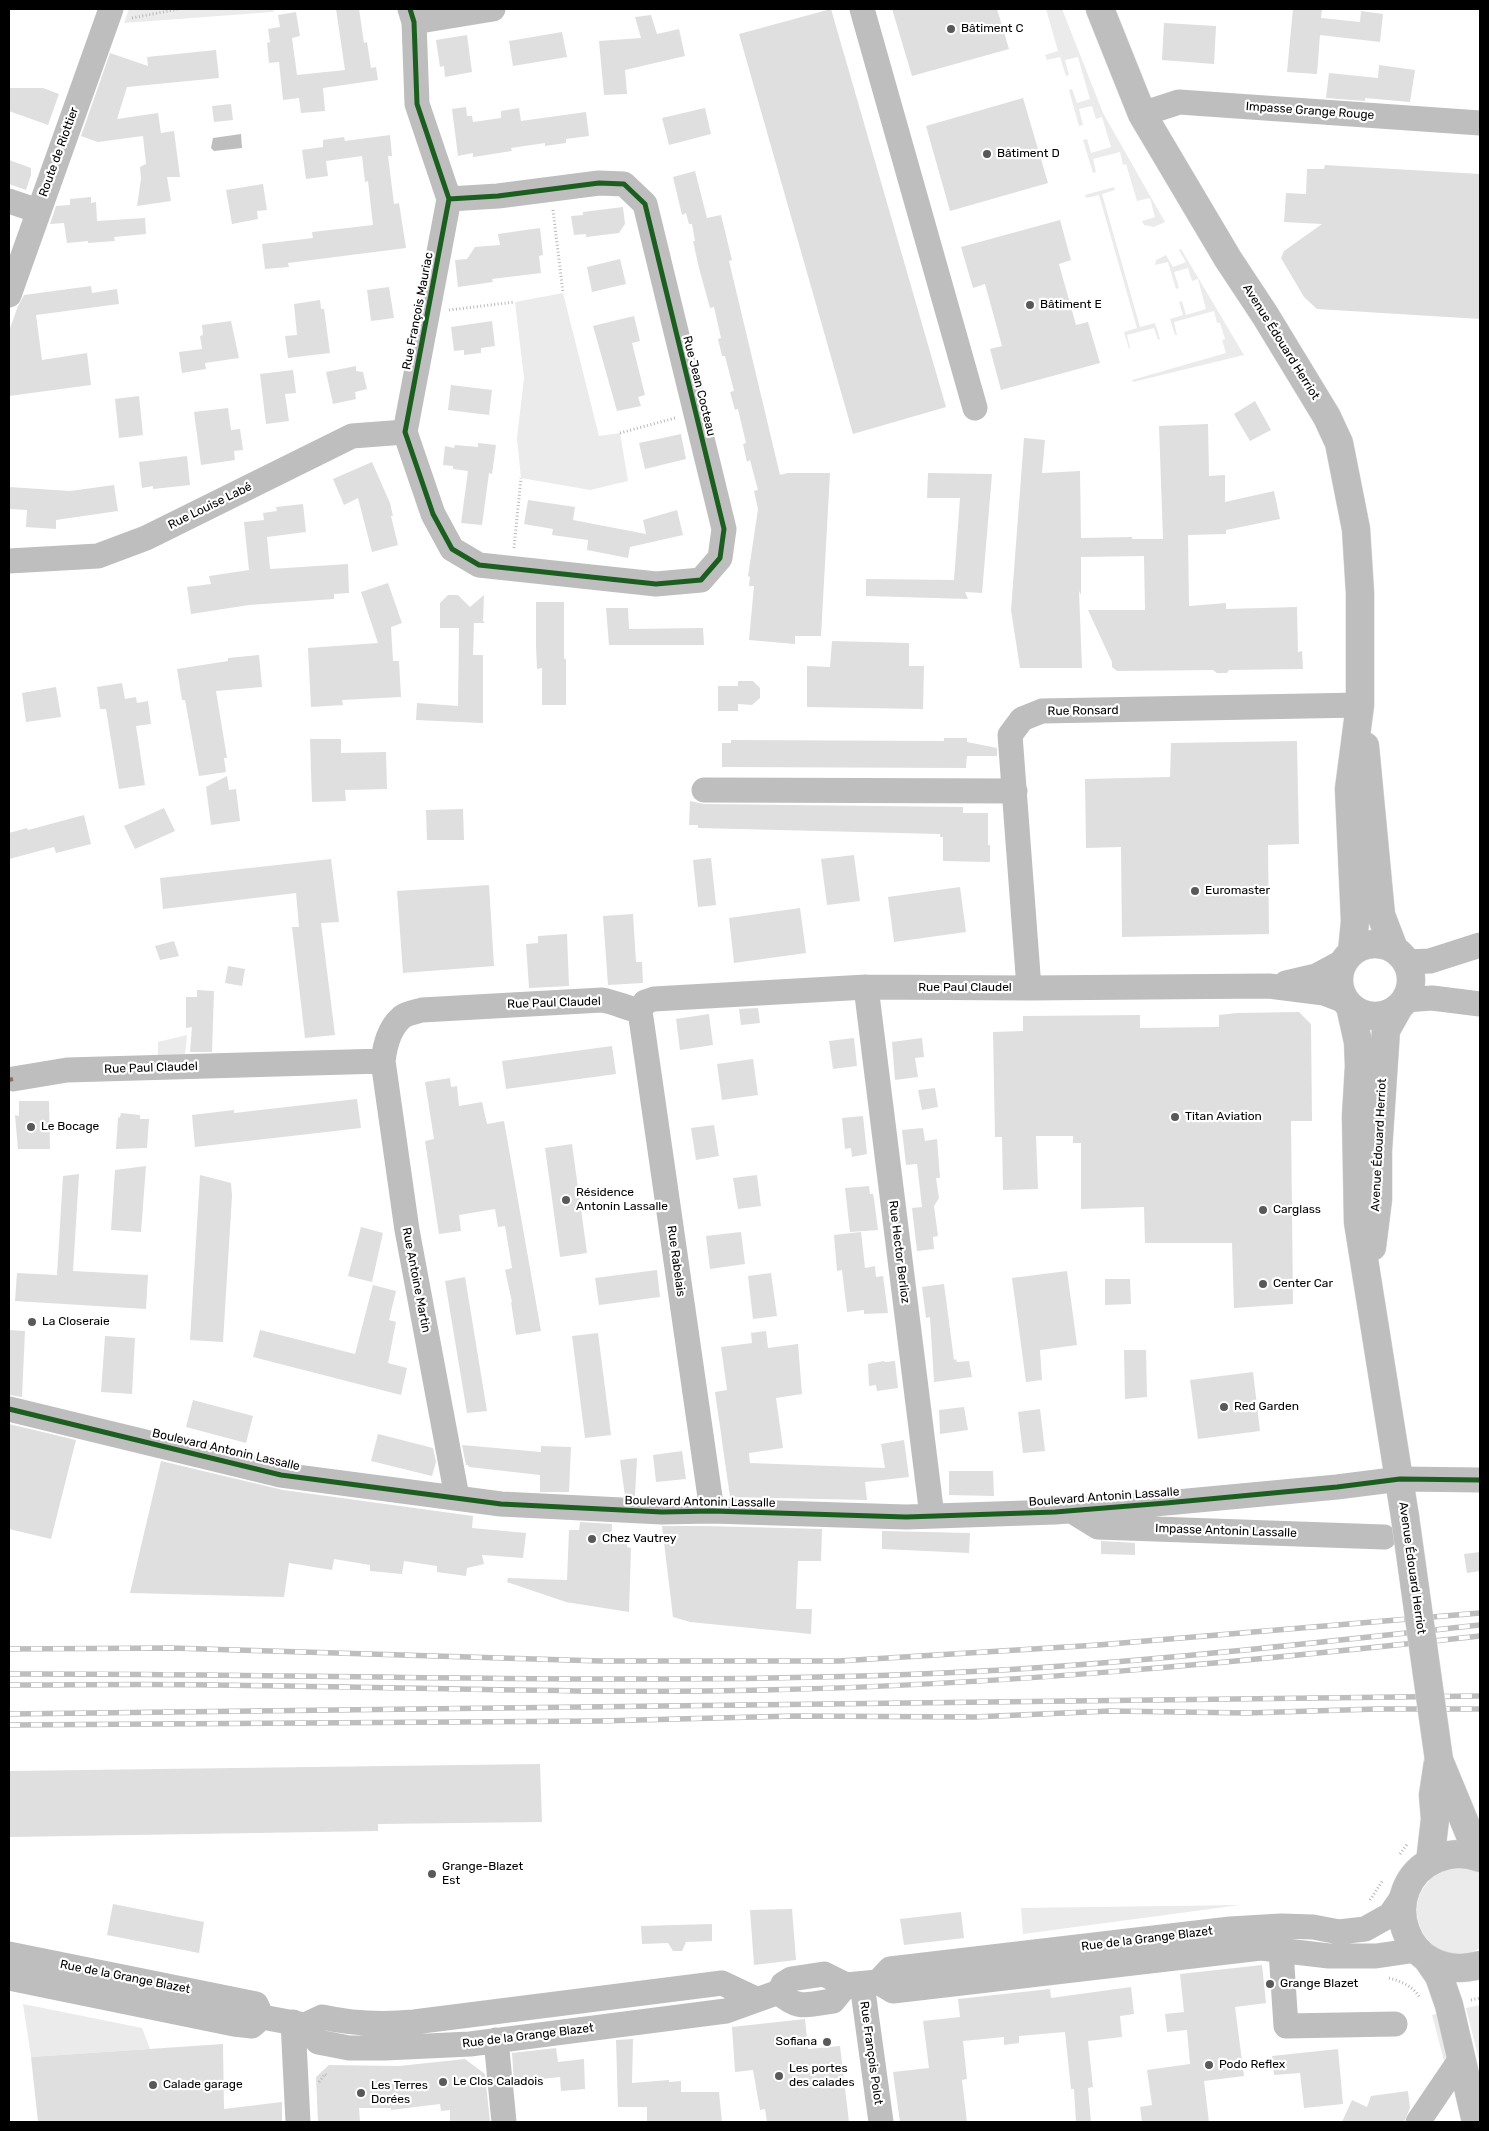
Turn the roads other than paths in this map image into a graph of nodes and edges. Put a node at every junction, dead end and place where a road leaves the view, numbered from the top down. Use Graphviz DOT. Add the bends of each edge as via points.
graph roads {
  1 [pos="493,9"];
  2 [pos="862,9"];
  3 [pos="1100,9"];
  4 [pos="121,14"];
  5 [pos="412,15"];
  6 [pos="1142,114"];
  7 [pos="1480,123"];
  8 [pos="449,199"];
  9 [pos="9,202"];
  10 [pos="38,211"];
  11 [pos="9,295"];
  12 [pos="975,408"];
  13 [pos="405,432"];
  14 [pos="9,561"];
  15 [pos="512,568"];
  16 [pos="1360,705"];
  17 [pos="704,790"];
  18 [pos="1015,791"];
  19 [pos="1480,945"];
  20 [pos="1400,955"];
  21 [pos="1348,956"];
  22 [pos="1269,986"];
  23 [pos="866,988"];
  24 [pos="1030,988"];
  25 [pos="1348,1003"];
  26 [pos="1402,1004"];
  27 [pos="1480,1004"];
  28 [pos="640,1011"];
  29 [pos="384,1061"];
  30 [pos="13,1079"];
  31 [pos="1369,1286"];
  32 [pos="9,1409"];
  33 [pos="1400,1479"];
  34 [pos="1480,1480"];
  35 [pos="457,1497"];
  36 [pos="1072,1511"];
  37 [pos="712,1512"];
  38 [pos="932,1516"];
  39 [pos="1384,1537"];
  40 [pos="1439,1760"];
  41 [pos="1479,1857"];
  42 [pos="1430,1862"];
  43 [pos="1406,1892"];
  44 [pos="1281,1951"];
  45 [pos="9,1954"];
  46 [pos="1423,1955"];
  47 [pos="1480,1965"];
  48 [pos="9,1978"];
  49 [pos="862,1984"];
  50 [pos="768,1995"];
  51 [pos="262,2017"];
  52 [pos="299,2024"];
  53 [pos="1395,2024"];
  54 [pos="496,2040"];
  55 [pos="1462,2057"];
  56 [pos="1420,2118"];
  57 [pos="298,2122"];
  58 [pos="504,2122"];
  59 [pos="881,2122"];
  60 [pos="1476,2122"];
  1 -- 5 [label="street"];
  2 -- 12 [label="street"];
  3 -- 6 [label="main road, Avenue Édouard Herriot"];
  4 -- 10 [label="street, Route de Riottier"];
  5 -- 8 [label="street, Rue François Mauriac" via="417,104"];
  6 -- 7 [label="street, Impasse Grange Rouge" via="1179,102"];
  6 -- 16 [label="main road, Avenue Édouard Herriot" via="1327,417 1339,443 1356,529 1360,593"];
  8 -- 13 [label="street, Rue François Mauriac"];
  8 -- 15 [label="street, Rue Jean Cocteau" via="599,183 624,184 645,204 724,530 720,558 701,580 656,584"];
  9 -- 10 [label="street"];
  10 -- 11 [label="street, Route de Riottier"];
  13 -- 14 [label="street, Rue Louise Labé" via="352,436 146,538 98,556"];
  13 -- 15 [label="street, Rue François Mauriac" via="433,514 452,549 478,565"];
  16 -- 18 [label="street, Rue Ronsard" via="1042,712 1022,719 1010,735"];
  16 -- 20 [label="main road, Avenue Édouard Herriot" via="1381,915"];
  16 -- 21 [label="main road, Avenue Édouard Herriot" via="1349,789 1355,921"];
  17 -- 18 [label="street"];
  18 -- 24 [label="street, Rue Ronsard"];
  19 -- 20 [label="street" via="1430,961"];
  20 -- 21 [label="main road" via="1384,944 1373,944 1362,946"];
  20 -- 26 [label="main road" via="1411,981"];
  21 -- 22 [label="street, Rue Paul Claudel" via="1316,976"];
  21 -- 25 [label="main road" via="1339,981"];
  22 -- 24 [label="street, Rue Paul Claudel"];
  22 -- 25 [label="street, Rue Paul Claudel" via="1324,993"];
  23 -- 24 [label="street, Rue Paul Claudel"];
  23 -- 28 [label="street, Rue Paul Claudel" via="654,998 645,1002"];
  23 -- 38 [label="street, Rue Hector Berlioz"];
  25 -- 26 [label="main road" via="1358,1012 1379,1016"];
  25 -- 31 [label="main road, Avenue Édouard Herriot" via="1358,1042 1358,1222"];
  26 -- 27 [label="street" via="1432,998"];
  26 -- 31 [label="main road, Avenue Édouard Herriot" via="1386,1030 1378,1199"];
  28 -- 29 [label="street, Rue Paul Claudel" via="602,1000 422,1010 404,1016 394,1027 385,1043"];
  28 -- 37 [label="street, Rue Rabelais"];
  29 -- 30 [label="street, Rue Paul Claudel" via="67,1070"];
  29 -- 35 [label="street, Rue Antoine Martin" via="407,1230"];
  31 -- 33 [label="main road, Avenue Édouard Herriot"];
  32 -- 35 [label="street, Boulevard Antonin Lassalle" via="281,1475"];
  33 -- 34 [label="street, Boulevard Antonin Lassalle"];
  33 -- 36 [label="street, Boulevard Antonin Lassalle"];
  33 -- 40 [label="main road, Avenue Édouard Herriot, bridge"];
  35 -- 37 [label="street, Boulevard Antonin Lassalle" via="501,1504"];
  36 -- 38 [label="street, Boulevard Antonin Lassalle"];
  36 -- 39 [label="street, Impasse Antonin Lassalle" via="1098,1527"];
  37 -- 38 [label="street, Boulevard Antonin Lassalle"];
  40 -- 41 [label="main road, Avenue Édouard Herriot"];
  40 -- 42 [label="main road, Avenue Édouard Herriot" via="1433,1795 1436,1818"];
  41 -- 42 [label="main road" via="1456,1854"];
  42 -- 43 [label="main road" via="1413,1877"];
  43 -- 46 [label="main road" via="1402,1915 1405,1928 1412,1944"];
  43 -- 49 [label="street, Rue de la Grange Blazet" via="1390,1915 1364,1929 1339,1932 1281,1926 1230,1929 890,1969"];
  44 -- 46 [label="street, Rue de la Grange Blazet" via="1329,1956"];
  44 -- 49 [label="street, Rue de la Grange Blazet" via="1261,1948 1230,1951 893,1991"];
  44 -- 53 [label="street" via="1286,2026"];
  45 -- 51 [label="street, Rue de la Grange Blazet" via="256,2004"];
  46 -- 47 [label="main road" via="1438,1965 1455,1969"];
  46 -- 55 [label="main road" via="1439,1976"];
  48 -- 51 [label="street, Rue de la Grange Blazet" via="234,2024 252,2026"];
  49 -- 50 [label="street, Rue de la Grange Blazet" via="832,2001 801,2005"];
  49 -- 59 [label="street, Rue François Polot"];
  50 -- 52 [label="street, Rue de la Grange Blazet" via="722,1983 414,2022 382,2025 322,2017"];
  50 -- 54 [label="street, Rue de la Grange Blazet" via="726,2011"];
  51 -- 52 [label="street, Rue de la Grange Blazet"];
  52 -- 54 [label="street, Rue de la Grange Blazet" via="318,2042 349,2048 420,2048"];
  52 -- 57 [label="street"];
  54 -- 58 [label="street" via="494,2088"];
  55 -- 56 [label="street"];
  55 -- 60 [label="main road"];
}
